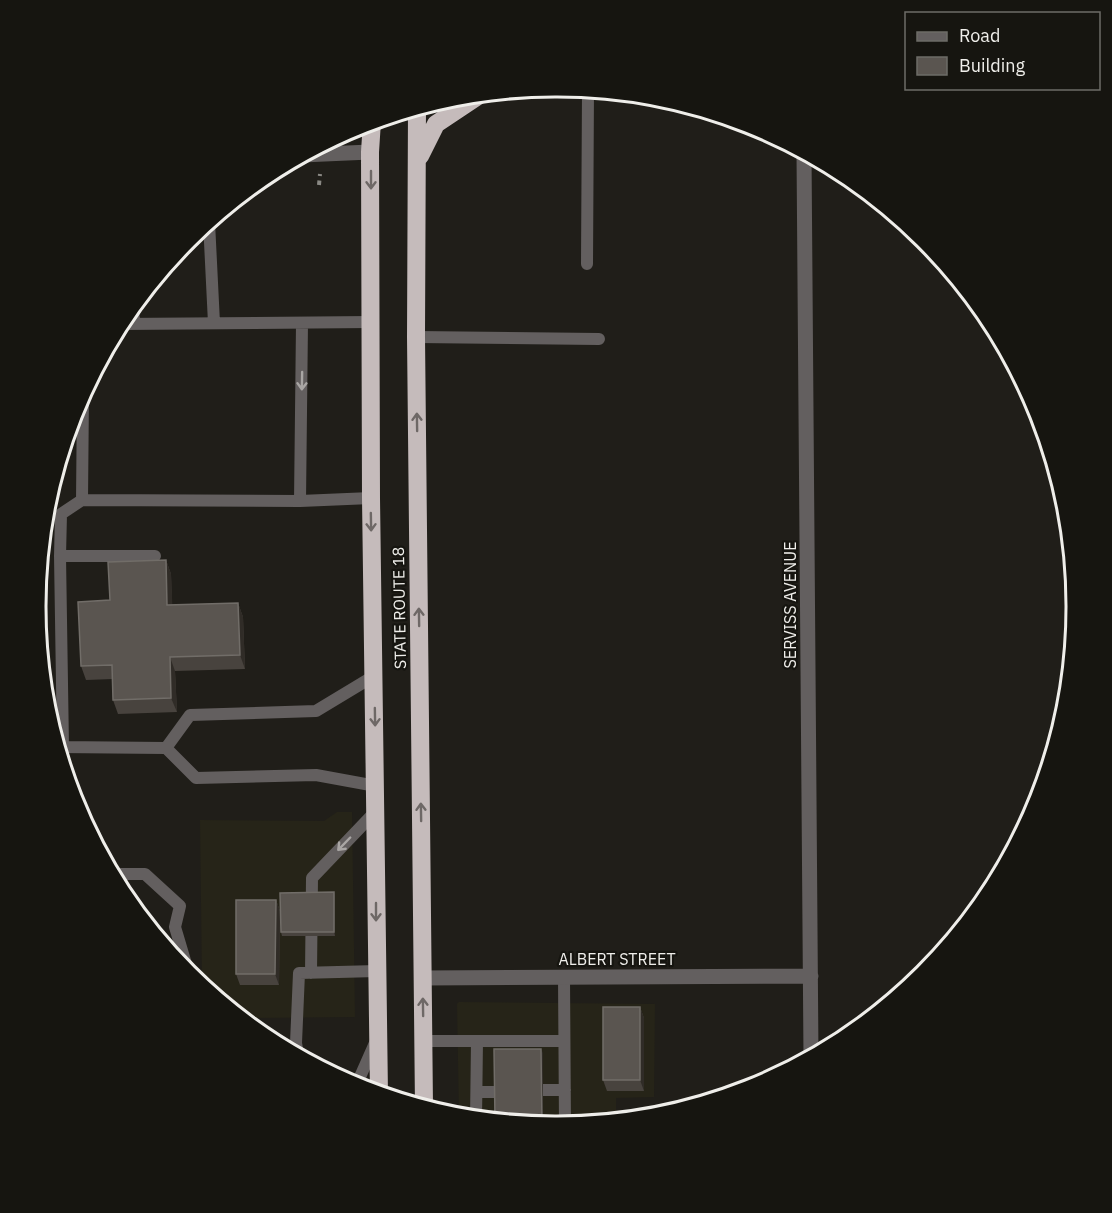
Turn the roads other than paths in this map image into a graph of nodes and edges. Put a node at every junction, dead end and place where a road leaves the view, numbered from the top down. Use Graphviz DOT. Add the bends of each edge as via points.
graph roads {
  1 [pos="588,98"];
  2 [pos="463,106"];
  3 [pos="417,116"];
  4 [pos="371,132"];
  5 [pos="370,152"];
  6 [pos="321,155"];
  7 [pos="418,160"];
  8 [pos="804,162"];
  9 [pos="210,233"];
  10 [pos="587,264"];
  11 [pos="134,321"];
  12 [pos="371,322"];
  13 [pos="214,323"];
  14 [pos="302,323"];
  15 [pos="134,324"];
  16 [pos="416,337"];
  17 [pos="599,339"];
  18 [pos="83,418"];
  19 [pos="371,498"];
  20 [pos="82,500"];
  21 [pos="300,501"];
  22 [pos="60,556"];
  23 [pos="155,556"];
  24 [pos="374,676"];
  25 [pos="61,726"];
  26 [pos="67,747"];
  27 [pos="166,748"];
  28 [pos="376,786"];
  29 [pos="376,811"];
  30 [pos="122,873"];
  31 [pos="183,952"];
  32 [pos="377,971"];
  33 [pos="311,973"];
  34 [pos="811,976"];
  35 [pos="564,977"];
  36 [pos="423,978"];
  37 [pos="377,1039"];
  38 [pos="423,1041"];
  39 [pos="477,1041"];
  40 [pos="564,1041"];
  41 [pos="295,1044"];
  42 [pos="811,1048"];
  43 [pos="360,1077"];
  44 [pos="379,1084"];
  45 [pos="543,1090"];
  46 [pos="565,1090"];
  47 [pos="477,1092"];
  48 [pos="496,1092"];
  49 [pos="424,1099"];
  50 [pos="476,1110"];
  51 [pos="566,1116"];
  1 -- 10 [label="lane"];
  2 -- 7 [label="highway" via="436,124"];
  3 -- 7 [label="highway, STATE ROUTE 18"];
  4 -- 5 [label="highway, STATE ROUTE 18"];
  5 -- 6 [label="street"];
  5 -- 12 [label="highway, STATE ROUTE 18, one-way"];
  7 -- 16 [label="highway, STATE ROUTE 18"];
  8 -- 34 [label="street, SERVISS AVENUE"];
  9 -- 13 [label="lane"];
  11 -- 15 [label="lane"];
  12 -- 14 [label="lane"];
  12 -- 19 [label="highway, STATE ROUTE 18"];
  13 -- 14 [label="lane"];
  13 -- 15 [label="lane"];
  14 -- 21 [label="lane, one-way"];
  16 -- 17 [label="lane"];
  36 -- 16 [label="highway, STATE ROUTE 18, one-way"];
  18 -- 20 [label="lane"];
  19 -- 21 [label="lane"];
  19 -- 24 [label="highway, STATE ROUTE 18, one-way"];
  20 -- 21 [label="lane"];
  20 -- 22 [label="lane" via="61,514"];
  22 -- 23 [label="lane"];
  22 -- 25 [label="lane"];
  24 -- 27 [label="lane" via="316,711 190,716"];
  24 -- 28 [label="highway, STATE ROUTE 18, one-way"];
  26 -- 27 [label="lane"];
  27 -- 28 [label="lane" via="196,778 316,775"];
  28 -- 29 [label="highway, STATE ROUTE 18"];
  29 -- 32 [label="highway, STATE ROUTE 18, one-way"];
  29 -- 33 [label="lane, one-way" via="312,878"];
  30 -- 31 [label="lane" via="145,874 180,906 175,927"];
  32 -- 33 [label="lane"];
  32 -- 37 [label="highway, STATE ROUTE 18"];
  33 -- 41 [label="lane" via="299,973"];
  34 -- 35 [label="street, ALBERT STREET"];
  34 -- 42 [label="street, SERVISS AVENUE"];
  35 -- 36 [label="street, ALBERT STREET"];
  35 -- 40 [label="lane"];
  38 -- 36 [label="highway, STATE ROUTE 18, one-way"];
  37 -- 43 [label="lane"];
  37 -- 44 [label="highway, STATE ROUTE 18"];
  38 -- 39 [label="lane"];
  38 -- 49 [label="highway, STATE ROUTE 18"];
  39 -- 40 [label="lane"];
  39 -- 47 [label="lane"];
  40 -- 46 [label="lane"];
  45 -- 46 [label="lane"];
  46 -- 51 [label="lane"];
  47 -- 48 [label="lane"];
  47 -- 50 [label="lane"];
}
